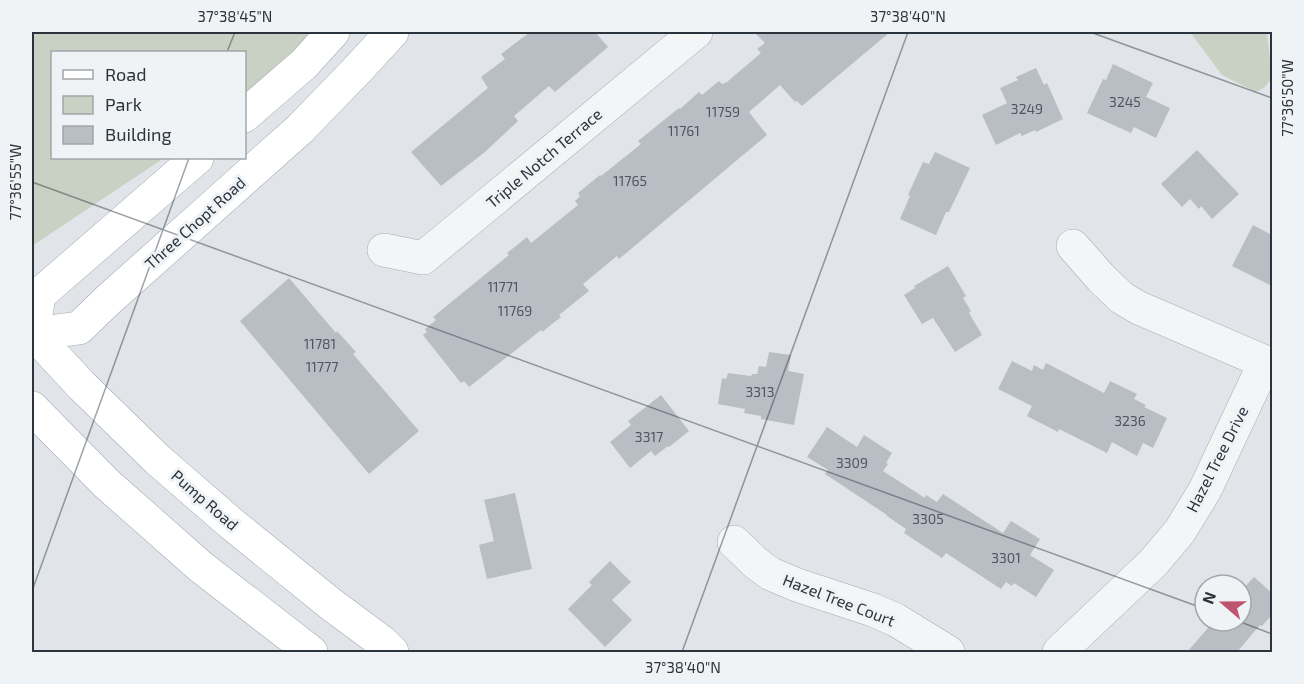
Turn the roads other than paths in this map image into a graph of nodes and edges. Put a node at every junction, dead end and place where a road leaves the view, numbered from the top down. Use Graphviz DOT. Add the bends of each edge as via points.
graph roads {
  1 [pos="333,32"];
  2 [pos="392,32"];
  3 [pos="696,32"];
  4 [pos="246,114"];
  5 [pos="196,159"];
  6 [pos="1073,246"];
  7 [pos="384,250"];
  8 [pos="32,333"];
  9 [pos="1269,363"];
  10 [pos="32,408"];
  11 [pos="734,542"];
  12 [pos="311,652"];
  13 [pos="393,652"];
  14 [pos="948,652"];
  15 [pos="1059,652"];
  1 -- 4 [label="main road" via="304,64"];
  2 -- 8 [label="main road, Three Chopt Road" via="300,129 79,328"];
  3 -- 7 [label="street, Triple Notch Terrace" via="423,258"];
  5 -- 8 [label="main road" via="39,295"];
  6 -- 9 [label="street" via="1122,298"];
  8 -- 13 [label="main road, Pump Road" via="81,385 232,525"];
  9 -- 15 [label="street, Hazel Tree Drive" via="1180,531 1153,563"];
  10 -- 12 [label="main road" via="106,484 201,567"];
  11 -- 14 [label="street, Hazel Tree Court" via="771,573 896,620"];
}
